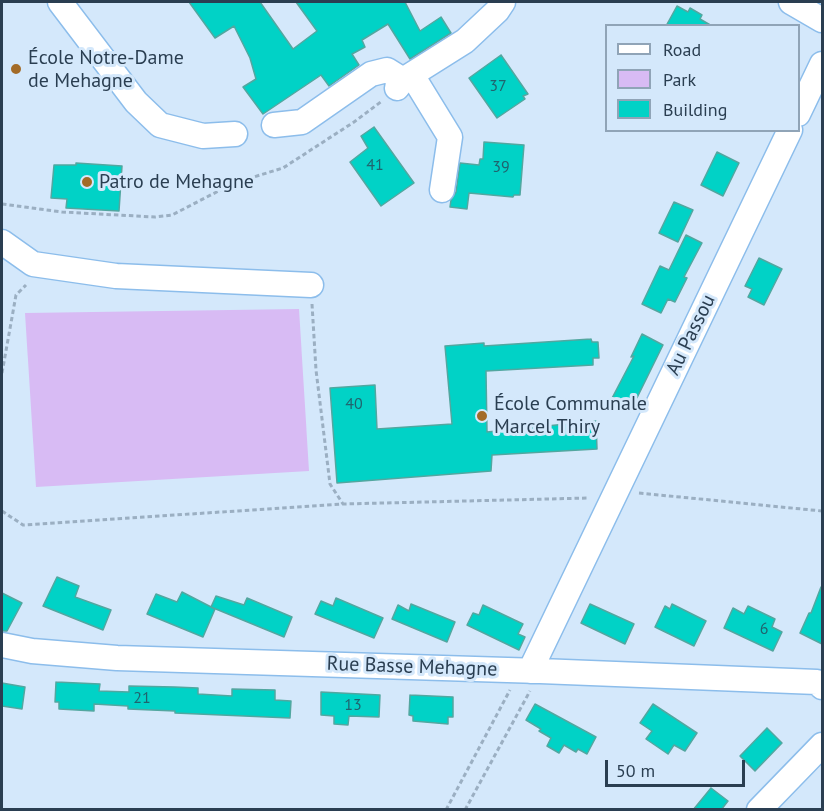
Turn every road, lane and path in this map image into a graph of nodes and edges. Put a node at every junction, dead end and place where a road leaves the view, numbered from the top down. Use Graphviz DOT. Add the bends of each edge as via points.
graph roads {
  1 [pos="60,2"];
  2 [pos="503,2"];
  3 [pos="791,2"];
  4 [pos="822,20"];
  5 [pos="822,64"];
  6 [pos="404,81"];
  7 [pos="800,110"];
  8 [pos="273,125"];
  9 [pos="789,132"];
  10 [pos="235,134"];
  11 [pos="441,190"];
  12 [pos="2,204"];
  13 [pos="2,242"];
  14 [pos="33,264"];
  15 [pos="311,285"];
  16 [pos="2,373"];
  17 [pos="615,491"];
  18 [pos="589,498"];
  19 [pos="343,504"];
  20 [pos="2,511"];
  21 [pos="822,511"];
  22 [pos="2,645"];
  23 [pos="530,670"];
  24 [pos="822,687"];
  25 [pos="822,745"];
  26 [pos="446,810"];
  27 [pos="465,810"];
  28 [pos="759,810"];
  1 -- 10 [label="street" via="136,102 160,125 203,136"];
  2 -- 6 [label="street" via="465,41"];
  3 -- 4 [label="street"];
  5 -- 7 [label="street"];
  6 -- 8 [label="street" via="387,70 371,74 302,122"];
  6 -- 11 [label="street" via="450,138"];
  6 -- 12 [label="path" via="354,122 283,168 234,183 172,216 62,212"];
  9 -- 17 [label="street, Au Passou"];
  13 -- 14 [label="street"];
  14 -- 15 [label="street" via="116,276"];
  14 -- 16 [label="path" via="32,279 16,295"];
  15 -- 19 [label="path" via="316,370 330,484"];
  17 -- 21 [label="path"];
  17 -- 23 [label="street, Au Passou"];
  18 -- 19 [label="path"];
  19 -- 20 [label="path" via="23,525"];
  22 -- 23 [label="street, Rue Basse Mehagne" via="117,658"];
  23 -- 24 [label="street, Rue Basse Mehagne" via="817,682"];
  23 -- 26 [label="path"];
  23 -- 27 [label="path"];
  25 -- 28 [label="street"];
}
